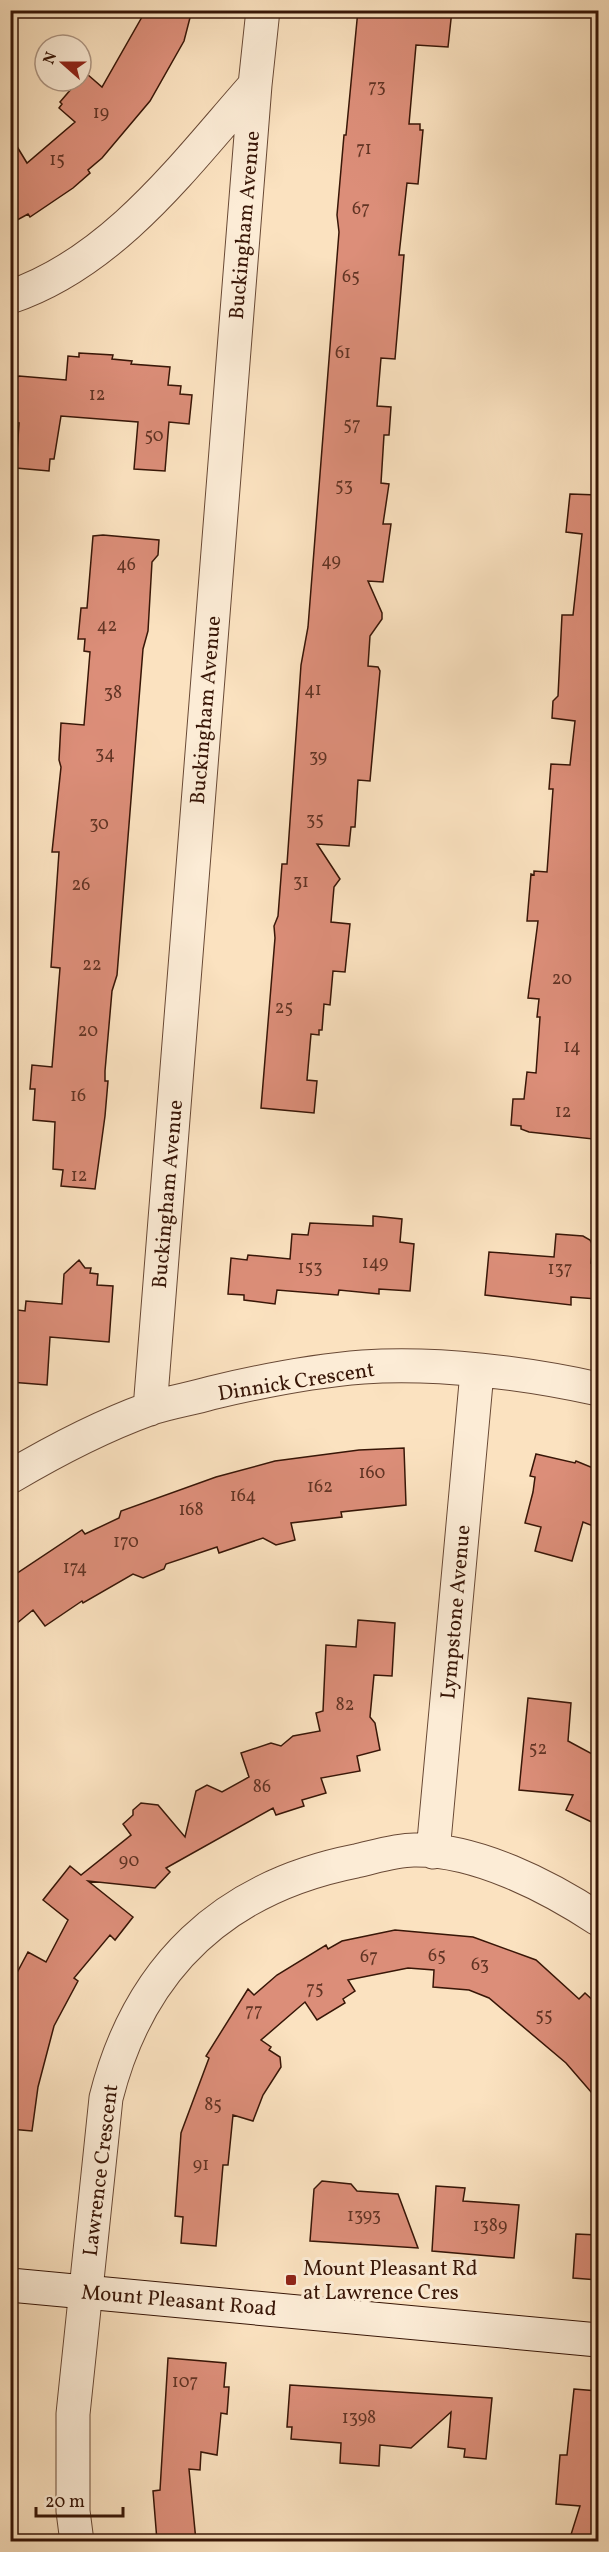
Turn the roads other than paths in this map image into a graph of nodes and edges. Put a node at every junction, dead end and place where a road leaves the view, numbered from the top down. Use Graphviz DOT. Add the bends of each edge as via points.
graph roads {
  1 [pos="263,10"];
  2 [pos="255,85"];
  3 [pos="10,297"];
  4 [pos="477,1372"];
  5 [pos="598,1389"];
  6 [pos="150,1409"];
  7 [pos="10,1477"];
  8 [pos="433,1852"];
  9 [pos="598,1919"];
  10 [pos="10,2285"];
  11 [pos="85,2291"];
  12 [pos="598,2340"];
  13 [pos="77,2541"];
  1 -- 2 [label="street, Buckingham Avenue"];
  2 -- 3 [label="street" via="167,185 122,228 68,271"];
  2 -- 6 [label="street, Buckingham Avenue"];
  4 -- 5 [label="street, Dinnick Crescent"];
  4 -- 6 [label="street, Dinnick Crescent" via="363,1367 251,1383"];
  4 -- 8 [label="street, Lympstone Avenue"];
  6 -- 7 [label="street, Dinnick Crescent" via="76,1441"];
  8 -- 9 [label="street, Lawrence Crescent" via="470,1859 524,1877"];
  8 -- 11 [label="street, Lawrence Crescent" via="413,1850 329,1866 257,1893 222,1915 156,1985 123,2043 106,2098"];
  10 -- 11 [label="street, Mount Pleasant Road"];
  11 -- 12 [label="street, Mount Pleasant Road"];
  11 -- 13 [label="street, Lawrence Crescent" via="73,2414"];
}
